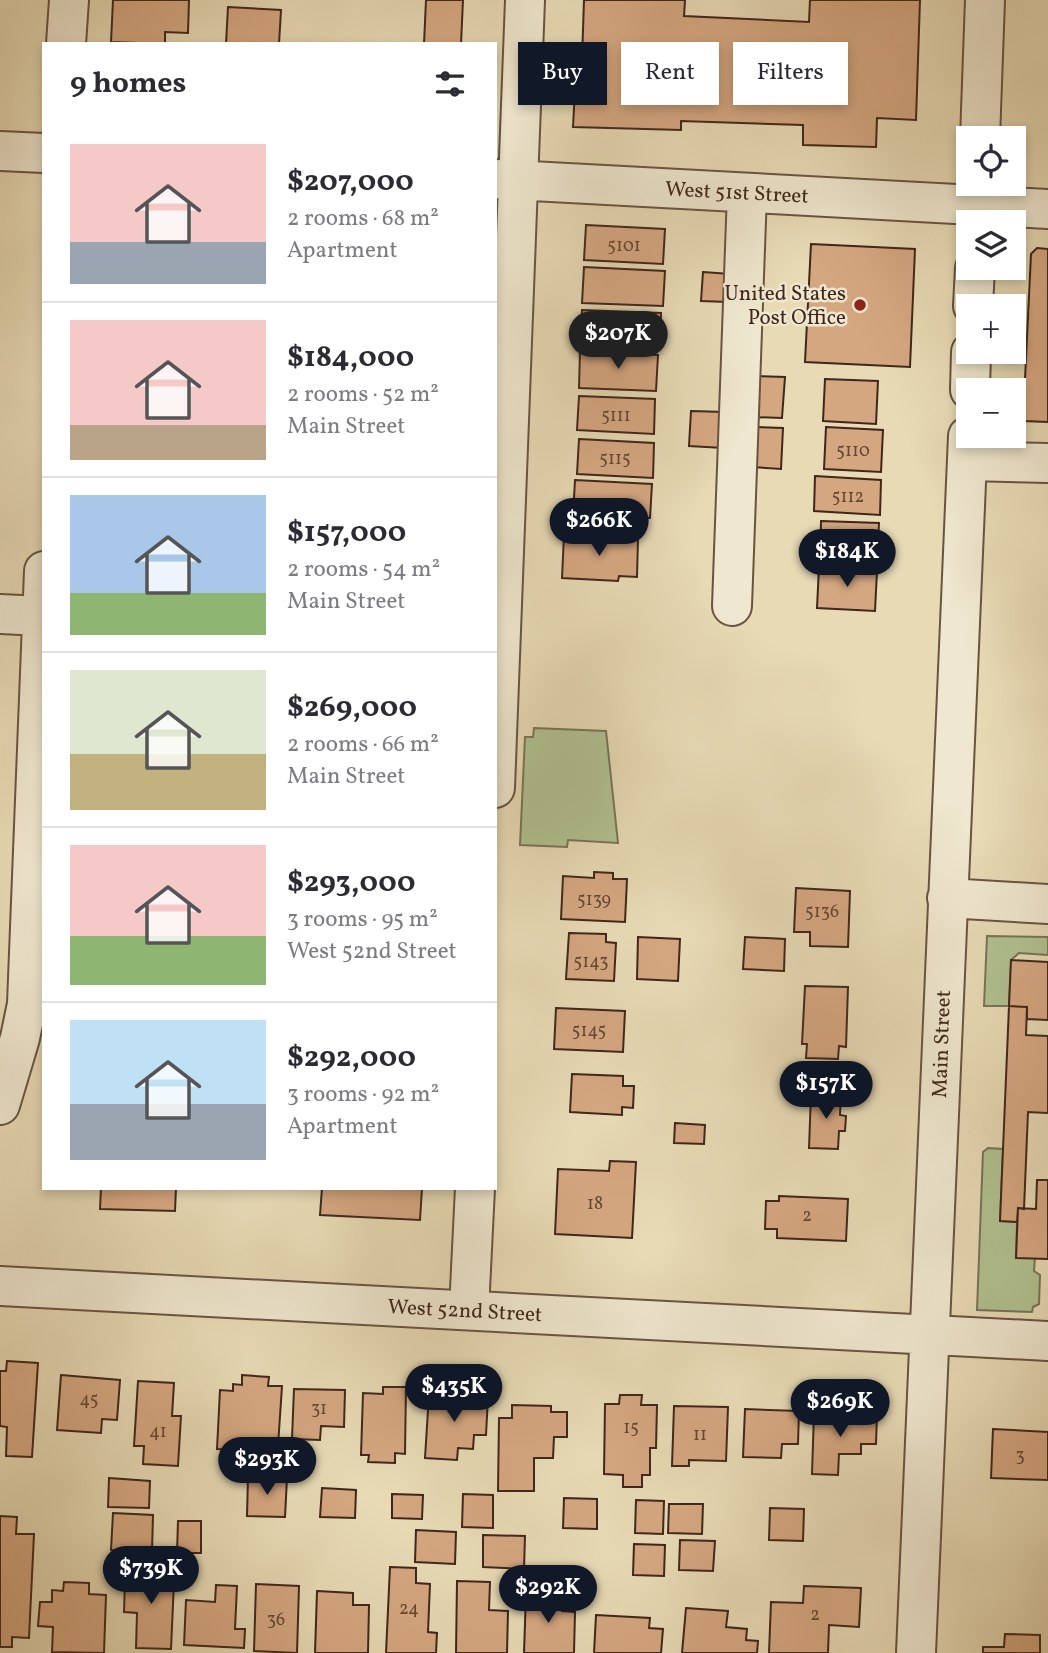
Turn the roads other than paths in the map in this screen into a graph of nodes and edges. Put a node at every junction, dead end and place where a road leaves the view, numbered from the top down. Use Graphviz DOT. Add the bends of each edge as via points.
graph roads {
  1 [pos="69,0"];
  2 [pos="525,0"];
  3 [pos="985,0"];
  4 [pos="66,42"];
  5 [pos="980,126"];
  6 [pos="0,151"];
  7 [pos="42,153"];
  8 [pos="507,179"];
  9 [pos="747,193"];
  10 [pos="978,204"];
  11 [pos="1048,209"];
  12 [pos="967,449"];
  13 [pos="1048,463"];
  14 [pos="732,606"];
  15 [pos="0,614"];
  16 [pos="42,616"];
  17 [pos="497,686"];
  18 [pos="947,898"];
  19 [pos="1048,904"];
  20 [pos="14,964"];
  21 [pos="0,1105"];
  22 [pos="475,1190"];
  23 [pos="0,1286"];
  24 [pos="469,1310"];
  25 [pos="930,1335"];
  26 [pos="1048,1342"];
  27 [pos="916,1653"];
  1 -- 4 [label="street"];
  2 -- 8 [label="street"];
  3 -- 5 [label="street"];
  6 -- 7 [label="street"];
  8 -- 9 [label="street, West 51st Street"];
  8 -- 17 [label="street"];
  9 -- 10 [label="street, West 51st Street"];
  9 -- 14 [label="street"];
  10 -- 11 [label="street, West 51st Street"];
  12 -- 13 [label="street"];
  12 -- 18 [label="street, Main Street"];
  15 -- 16 [label="street"];
  16 -- 20 [label="street"];
  18 -- 19 [label="street"];
  18 -- 25 [label="street, Main Street"];
  20 -- 21 [label="street" via="27,1003"];
  22 -- 24 [label="street"];
  23 -- 24 [label="street, West 52nd Street"];
  24 -- 25 [label="street, West 52nd Street"];
  25 -- 26 [label="street, West 52nd Street"];
  25 -- 27 [label="street, Main Street"];
}
